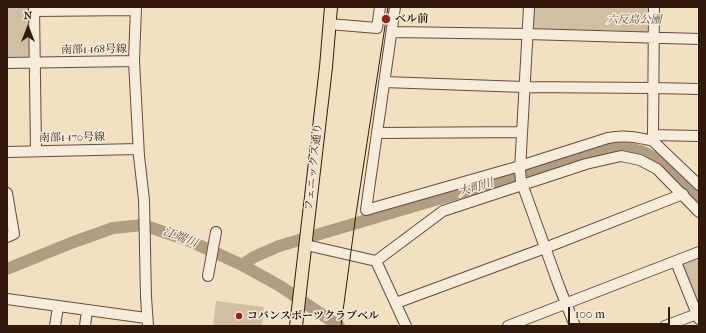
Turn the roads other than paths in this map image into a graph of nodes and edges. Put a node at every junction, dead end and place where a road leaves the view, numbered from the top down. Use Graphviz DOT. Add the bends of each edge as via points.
graph roads {
  1 [pos="331,7"];
  2 [pos="380,7"];
  3 [pos="395,7"];
  4 [pos="528,7"];
  5 [pos="654,7"];
  6 [pos="34,9"];
  7 [pos="136,9"];
  8 [pos="329,24"];
  9 [pos="392,32"];
  10 [pos="527,34"];
  11 [pos="654,39"];
  12 [pos="699,39"];
  13 [pos="134,62"];
  14 [pos="7,63"];
  15 [pos="35,63"];
  16 [pos="384,82"];
  17 [pos="524,87"];
  18 [pos="653,88"];
  19 [pos="699,89"];
  20 [pos="522,132"];
  21 [pos="377,134"];
  22 [pos="699,136"];
  23 [pos="653,138"];
  24 [pos="138,149"];
  25 [pos="36,151"];
  26 [pos="7,152"];
  27 [pos="520,168"];
  28 [pos="521,183"];
  29 [pos="698,184"];
  30 [pos="7,193"];
  31 [pos="683,194"];
  32 [pos="7,196"];
  33 [pos="699,212"];
  34 [pos="216,232"];
  35 [pos="7,237"];
  36 [pos="306,245"];
  37 [pos="546,248"];
  38 [pos="699,252"];
  39 [pos="376,261"];
  40 [pos="676,262"];
  41 [pos="208,276"];
  42 [pos="7,299"];
  43 [pos="396,303"];
  44 [pos="567,303"];
  45 [pos="58,307"];
  46 [pos="87,310"];
  47 [pos="698,316"];
  48 [pos="147,322"];
  49 [pos="296,325"];
  50 [pos="55,326"];
  51 [pos="85,326"];
  52 [pos="406,326"];
  53 [pos="508,326"];
  54 [pos="576,326"];
  55 [pos="665,326"];
  1 -- 8 [label="main road, フェニックス通り"];
  2 -- 8 [label="street" via="377,28"];
  3 -- 9 [label="street"];
  4 -- 10 [label="street"];
  5 -- 11 [label="street"];
  6 -- 7 [label="street"];
  6 -- 15 [label="street"];
  7 -- 13 [label="street"];
  8 -- 36 [label="main road, フェニックス通り"];
  9 -- 10 [label="street"];
  9 -- 16 [label="street"];
  10 -- 11 [label="street"];
  10 -- 17 [label="street"];
  11 -- 12 [label="street"];
  11 -- 18 [label="street"];
  13 -- 15 [label="street, 南部1-168号線"];
  13 -- 24 [label="street"];
  14 -- 15 [label="street, 南部1-168号線"];
  15 -- 25 [label="street"];
  16 -- 17 [label="street"];
  16 -- 21 [label="street"];
  17 -- 18 [label="street"];
  17 -- 20 [label="street"];
  18 -- 19 [label="street"];
  18 -- 23 [label="street"];
  20 -- 21 [label="street"];
  20 -- 27 [label="street"];
  21 -- 27 [label="street" via="366,210"];
  22 -- 23 [label="street"];
  23 -- 27 [label="street" via="608,138"];
  23 -- 29 [label="street"];
  24 -- 25 [label="street, 南部1-170号線"];
  24 -- 48 [label="street" via="144,203"];
  25 -- 26 [label="street, 南部1-170号線"];
  27 -- 28 [label="street"];
  28 -- 31 [label="street" via="621,156 649,164"];
  28 -- 37 [label="street"];
  28 -- 39 [label="street" via="443,211"];
  30 -- 32 [label="street"];
  31 -- 33 [label="street"];
  31 -- 37 [label="street"];
  32 -- 35 [label="street" via="14,234"];
  34 -- 41 [label="street"];
  36 -- 39 [label="street"];
  36 -- 49 [label="main road, フェニックス通り"];
  37 -- 43 [label="street"];
  37 -- 44 [label="street"];
  38 -- 40 [label="street"];
  39 -- 43 [label="street"];
  40 -- 44 [label="street"];
  40 -- 47 [label="street"];
  42 -- 45 [label="street"];
  43 -- 52 [label="street"];
  44 -- 53 [label="street"];
  44 -- 54 [label="street"];
  45 -- 46 [label="street"];
  45 -- 50 [label="street"];
  46 -- 48 [label="street"];
  46 -- 51 [label="street"];
  47 -- 55 [label="street"];
}
